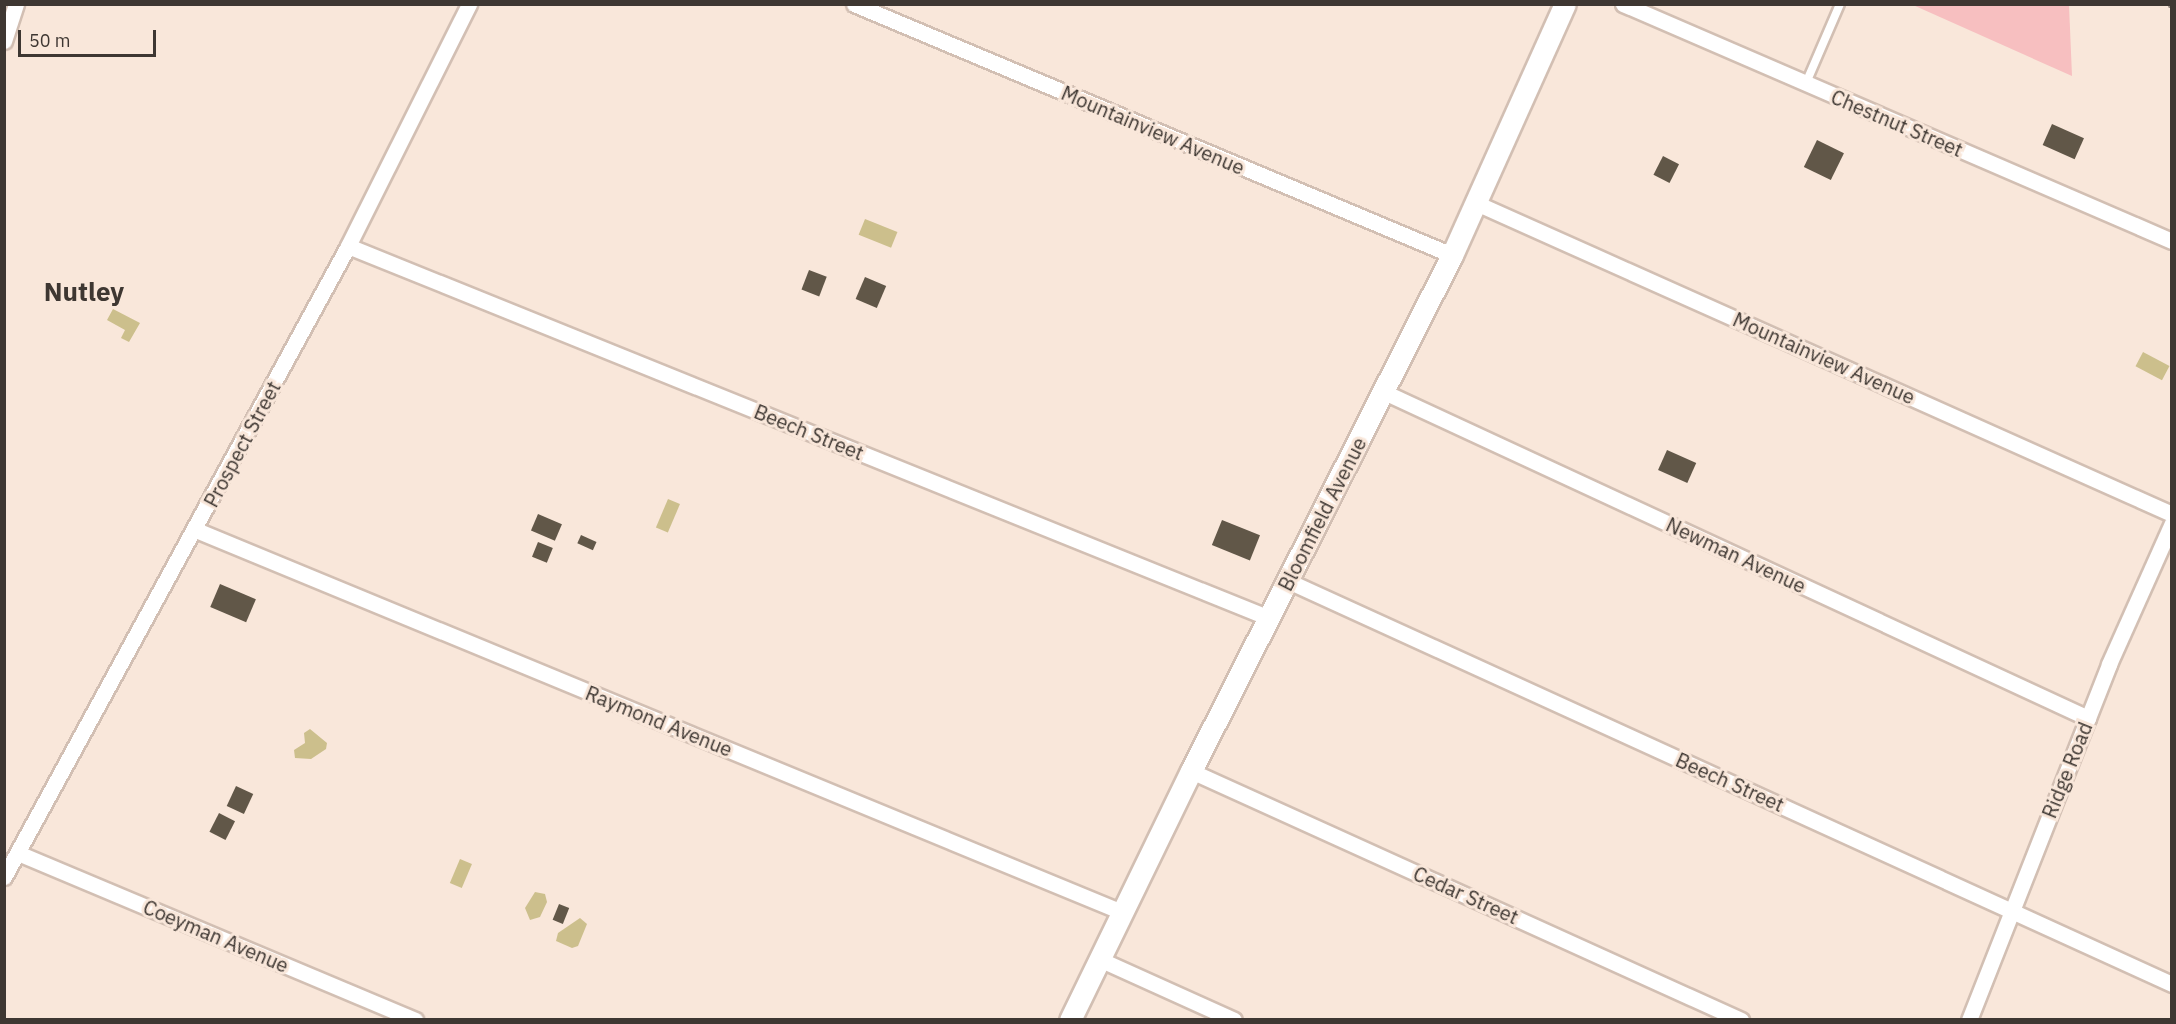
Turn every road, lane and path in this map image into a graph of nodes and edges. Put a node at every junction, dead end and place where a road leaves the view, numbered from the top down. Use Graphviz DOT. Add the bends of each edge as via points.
graph roads {
  1 [pos="16,4"];
  2 [pos="469,4"];
  3 [pos="854,4"];
  4 [pos="1565,4"];
  5 [pos="1623,4"];
  6 [pos="1840,4"];
  7 [pos="2169,4"];
  8 [pos="2172,12"];
  9 [pos="4,41"];
  10 [pos="1806,84"];
  11 [pos="1476,203"];
  12 [pos="2172,241"];
  13 [pos="348,246"];
  14 [pos="1452,255"];
  15 [pos="1384,392"];
  16 [pos="2172,514"];
  17 [pos="2172,523"];
  18 [pos="196,530"];
  19 [pos="1288,581"];
  20 [pos="1269,618"];
  21 [pos="2088,718"];
  22 [pos="1191,771"];
  23 [pos="18,853"];
  24 [pos="4,877"];
  25 [pos="2012,910"];
  26 [pos="1122,912"];
  27 [pos="1099,959"];
  28 [pos="2172,984"];
  29 [pos="415,1020"];
  30 [pos="1070,1020"];
  31 [pos="1234,1020"];
  32 [pos="1741,1020"];
  33 [pos="1968,1020"];
  1 -- 9 [label="street"];
  2 -- 13 [label="street, Prospect Street"];
  3 -- 14 [label="street, Mountainview Avenue"];
  4 -- 11 [label="street, Bloomfield Avenue"];
  5 -- 10 [label="street, Chestnut Street"];
  6 -- 10 [label="lane"];
  7 -- 8 [label="path"];
  10 -- 12 [label="street, Chestnut Street"];
  11 -- 14 [label="street, Bloomfield Avenue"];
  11 -- 16 [label="street, Mountainview Avenue"];
  13 -- 18 [label="street, Prospect Street"];
  13 -- 20 [label="street, Beech Street"];
  14 -- 15 [label="street, Bloomfield Avenue"];
  15 -- 19 [label="street, Bloomfield Avenue"];
  15 -- 21 [label="street, Newman Avenue"];
  17 -- 21 [label="street, Ridge Road"];
  18 -- 23 [label="street, Prospect Street"];
  18 -- 26 [label="street, Raymond Avenue"];
  19 -- 20 [label="street, Bloomfield Avenue"];
  19 -- 25 [label="street, Beech Street"];
  20 -- 22 [label="street, Bloomfield Avenue"];
  21 -- 25 [label="street, Ridge Road"];
  22 -- 26 [label="street, Bloomfield Avenue"];
  22 -- 32 [label="street, Cedar Street"];
  23 -- 24 [label="street, Prospect Street"];
  23 -- 29 [label="street, Coeyman Avenue"];
  25 -- 28 [label="street, Beech Street"];
  25 -- 33 [label="street, Ridge Road"];
  26 -- 27 [label="street, Bloomfield Avenue"];
  27 -- 30 [label="street, Bloomfield Avenue"];
  27 -- 31 [label="street"];
}
